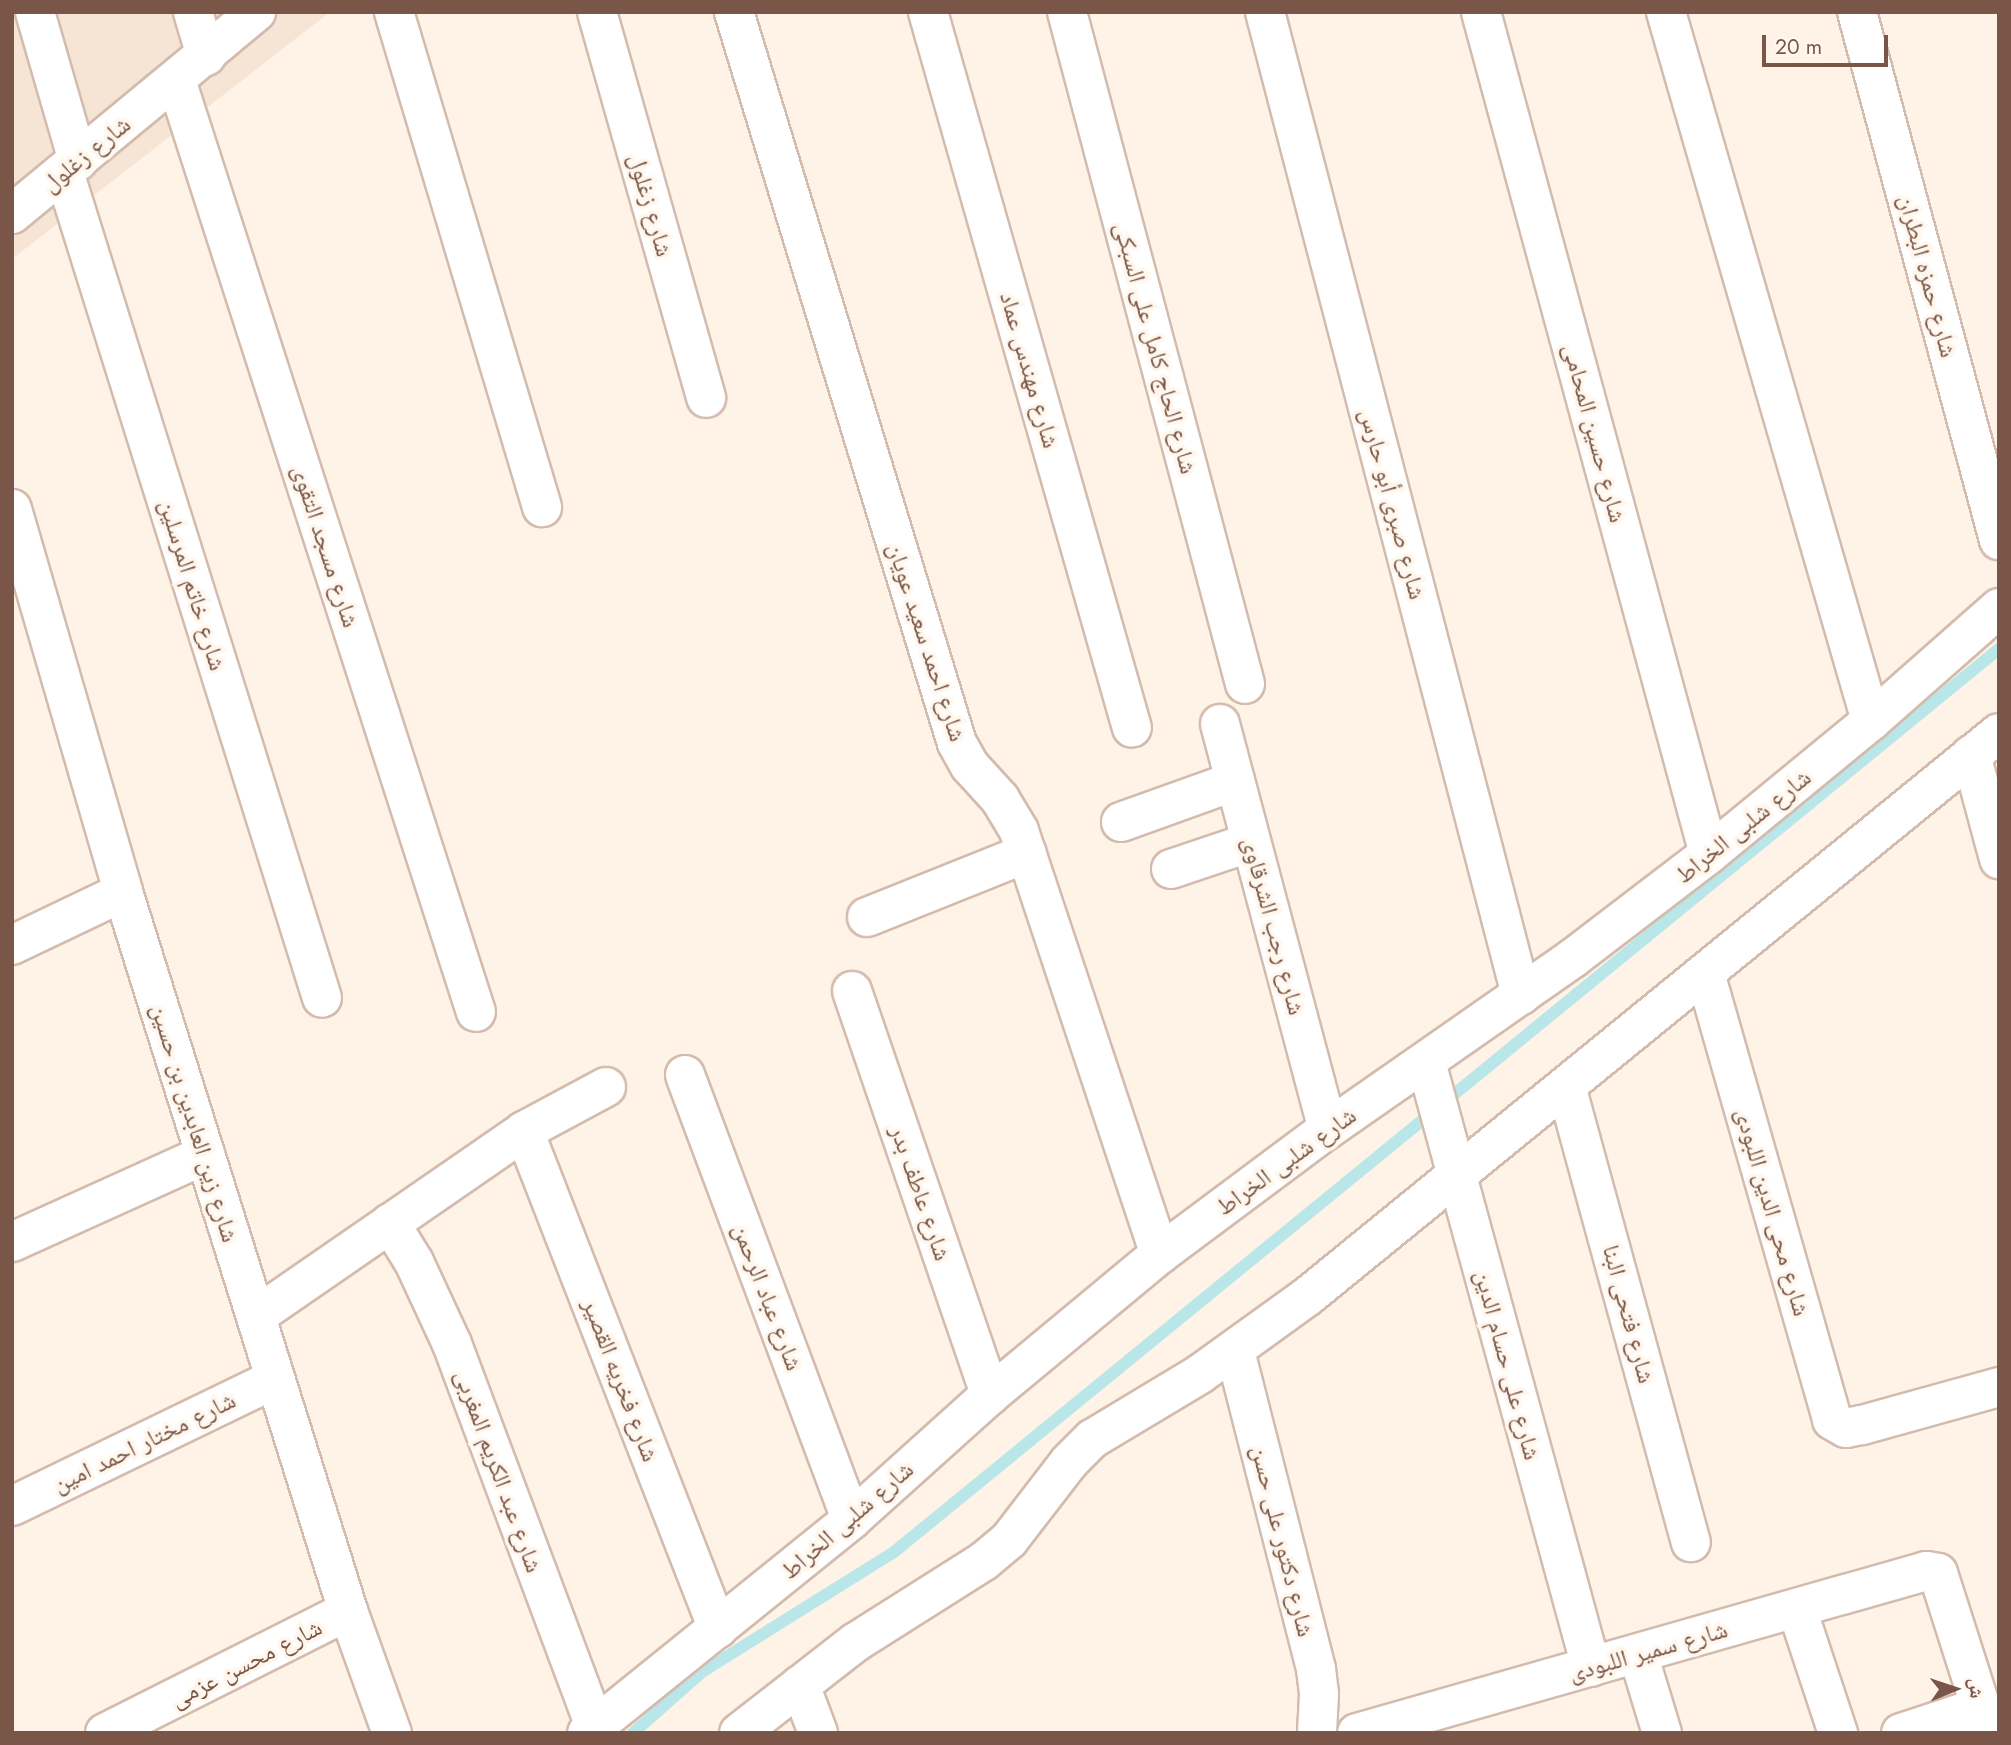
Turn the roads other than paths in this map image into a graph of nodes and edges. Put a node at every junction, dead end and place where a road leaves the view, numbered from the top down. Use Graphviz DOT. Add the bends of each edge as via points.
graph roads {
  1 [pos="35,12"];
  2 [pos="193,12"];
  3 [pos="394,12"];
  4 [pos="597,12"];
  5 [pos="734,12"];
  6 [pos="929,12"];
  7 [pos="1067,12"];
  8 [pos="1265,12"];
  9 [pos="1481,12"];
  10 [pos="1666,12"];
  11 [pos="1857,12"];
  12 [pos="230,28"];
  13 [pos="176,80"];
  14 [pos="71,167"];
  15 [pos="12,214"];
  16 [pos="706,398"];
  17 [pos="542,507"];
  18 [pos="12,509"];
  19 [pos="1999,540"];
  20 [pos="1999,608"];
  21 [pos="1245,684"];
  22 [pos="1871,721"];
  23 [pos="1220,724"];
  24 [pos="1132,728"];
  25 [pos="1985,744"];
  26 [pos="1235,780"];
  27 [pos="1121,822"];
  28 [pos="1251,842"];
  29 [pos="1027,853"];
  30 [pos="1709,854"];
  31 [pos="1999,859"];
  32 [pos="1171,869"];
  33 [pos="123,891"];
  34 [pos="867,917"];
  35 [pos="12,945"];
  36 [pos="1705,973"];
  37 [pos="852,991"];
  38 [pos="1521,995"];
  39 [pos="322,998"];
  40 [pos="476,1012"];
  41 [pos="685,1075"];
  42 [pos="1429,1075"];
  43 [pos="1566,1086"];
  44 [pos="606,1087"];
  45 [pos="1328,1129"];
  46 [pos="524,1131"];
  47 [pos="205,1154"];
  48 [pos="1453,1161"];
  49 [pos="390,1223"];
  50 [pos="12,1242"];
  51 [pos="1160,1254"];
  52 [pos="256,1316"];
  53 [pos="1235,1350"];
  54 [pos="275,1379"];
  55 [pos="1999,1387"];
  56 [pos="990,1395"];
  57 [pos="12,1506"];
  58 [pos="852,1520"];
  59 [pos="1691,1542"];
  60 [pos="1797,1609"];
  61 [pos="348,1611"];
  62 [pos="718,1629"];
  63 [pos="1638,1654"];
  64 [pos="1591,1667"];
  65 [pos="800,1685"];
  66 [pos="1984,1720"];
  67 [pos="591,1729"];
  68 [pos="105,1733"];
  69 [pos="392,1733"];
  70 [pos="738,1733"];
  71 [pos="818,1733"];
  72 [pos="1317,1733"];
  73 [pos="1357,1733"];
  74 [pos="1662,1733"];
  75 [pos="1838,1733"];
  76 [pos="1901,1733"];
  1 -- 14 [label="street, شارع خاتم المرسلين"];
  2 -- 12 [label="street"];
  3 -- 17 [label="street"];
  4 -- 16 [label="street, شارع زغلول"];
  5 -- 29 [label="street, شارع احمد سعيد عويان" via="957,743 1010,814"];
  6 -- 24 [label="street, شارع مهندس عماد"];
  7 -- 21 [label="street, شارع الحاج كامل على السبكى"];
  8 -- 38 [label="street, شارع صبرى أبو حارس"];
  9 -- 30 [label="street, شارع حسين المحامى"];
  10 -- 22 [label="street"];
  11 -- 19 [label="street, شارع حمزه البطران"];
  12 -- 13 [label="street, شارع زغلول"];
  13 -- 14 [label="street, شارع زغلول"];
  13 -- 40 [label="street, شارع مسجد التقوى"];
  14 -- 15 [label="street, شارع زغلول"];
  14 -- 39 [label="street, شارع خاتم المرسلين"];
  18 -- 33 [label="street, شارع زين العابدين بن حسين"];
  20 -- 22 [label="street, شارع شلبى الخراط"];
  22 -- 30 [label="street, شارع شلبى الخراط"];
  23 -- 26 [label="street, شارع رجب الشرقاوى"];
  25 -- 31 [label="street"];
  25 -- 36 [label="street"];
  26 -- 27 [label="street"];
  26 -- 28 [label="street, شارع رجب الشرقاوى"];
  28 -- 32 [label="street"];
  28 -- 45 [label="street, شارع رجب الشرقاوى"];
  29 -- 34 [label="street"];
  29 -- 51 [label="street, شارع احمد سعيد عويان"];
  30 -- 38 [label="street, شارع شلبى الخراط"];
  33 -- 35 [label="street"];
  33 -- 47 [label="street, شارع زين العابدين بن حسين"];
  36 -- 43 [label="street"];
  36 -- 55 [label="street, شارع محى الدين اللبودى" via="1832,1420 1846,1428 1862,1425"];
  37 -- 56 [label="street, شارع عاطف بدر"];
  38 -- 42 [label="street, شارع شلبى الخراط"];
  41 -- 58 [label="street, شارع عباد الرحمن"];
  42 -- 45 [label="street, شارع شلبى الخراط"];
  42 -- 48 [label="street, شارع على حسام الدين"];
  43 -- 48 [label="street"];
  43 -- 59 [label="street, شارع فتحى البنا"];
  44 -- 46 [label="street"];
  45 -- 51 [label="street, شارع شلبى الخراط"];
  46 -- 49 [label="street"];
  46 -- 62 [label="street, شارع فخريه القصير"];
  47 -- 50 [label="street"];
  47 -- 52 [label="street, شارع زين العابدين بن حسين"];
  48 -- 53 [label="street"];
  48 -- 64 [label="street, شارع على حسام الدين"];
  49 -- 52 [label="street"];
  49 -- 67 [label="street, شارع عبد الكريم المغربى" via="414,1262 452,1344"];
  51 -- 56 [label="street, شارع شلبى الخراط"];
  52 -- 54 [label="street, شارع زين العابدين بن حسين"];
  53 -- 65 [label="street" via="1092,1439 1009,1540"];
  53 -- 72 [label="street, شارع دكتور على حسن" via="1316,1669 1320,1694"];
  54 -- 57 [label="street, شارع مختار احمد امين"];
  54 -- 61 [label="street, شارع زين العابدين بن حسين"];
  56 -- 58 [label="street, شارع شلبى الخراط"];
  58 -- 62 [label="street, شارع شلبى الخراط"];
  60 -- 63 [label="street, شارع سمير اللبودى"];
  60 -- 66 [label="street, شارع سمير اللبودى" via="1916,1573 1938,1573"];
  60 -- 75 [label="street"];
  61 -- 68 [label="street, شارع محسن عزمى"];
  61 -- 69 [label="street, شارع زين العابدين بن حسين"];
  62 -- 67 [label="street, شارع شلبى الخراط"];
  63 -- 64 [label="street, شارع سمير اللبودى"];
  63 -- 74 [label="street"];
  64 -- 73 [label="street, شارع سمير اللبودى"];
  65 -- 70 [label="street"];
  65 -- 71 [label="street"];
  66 -- 76 [label="street"];
}
